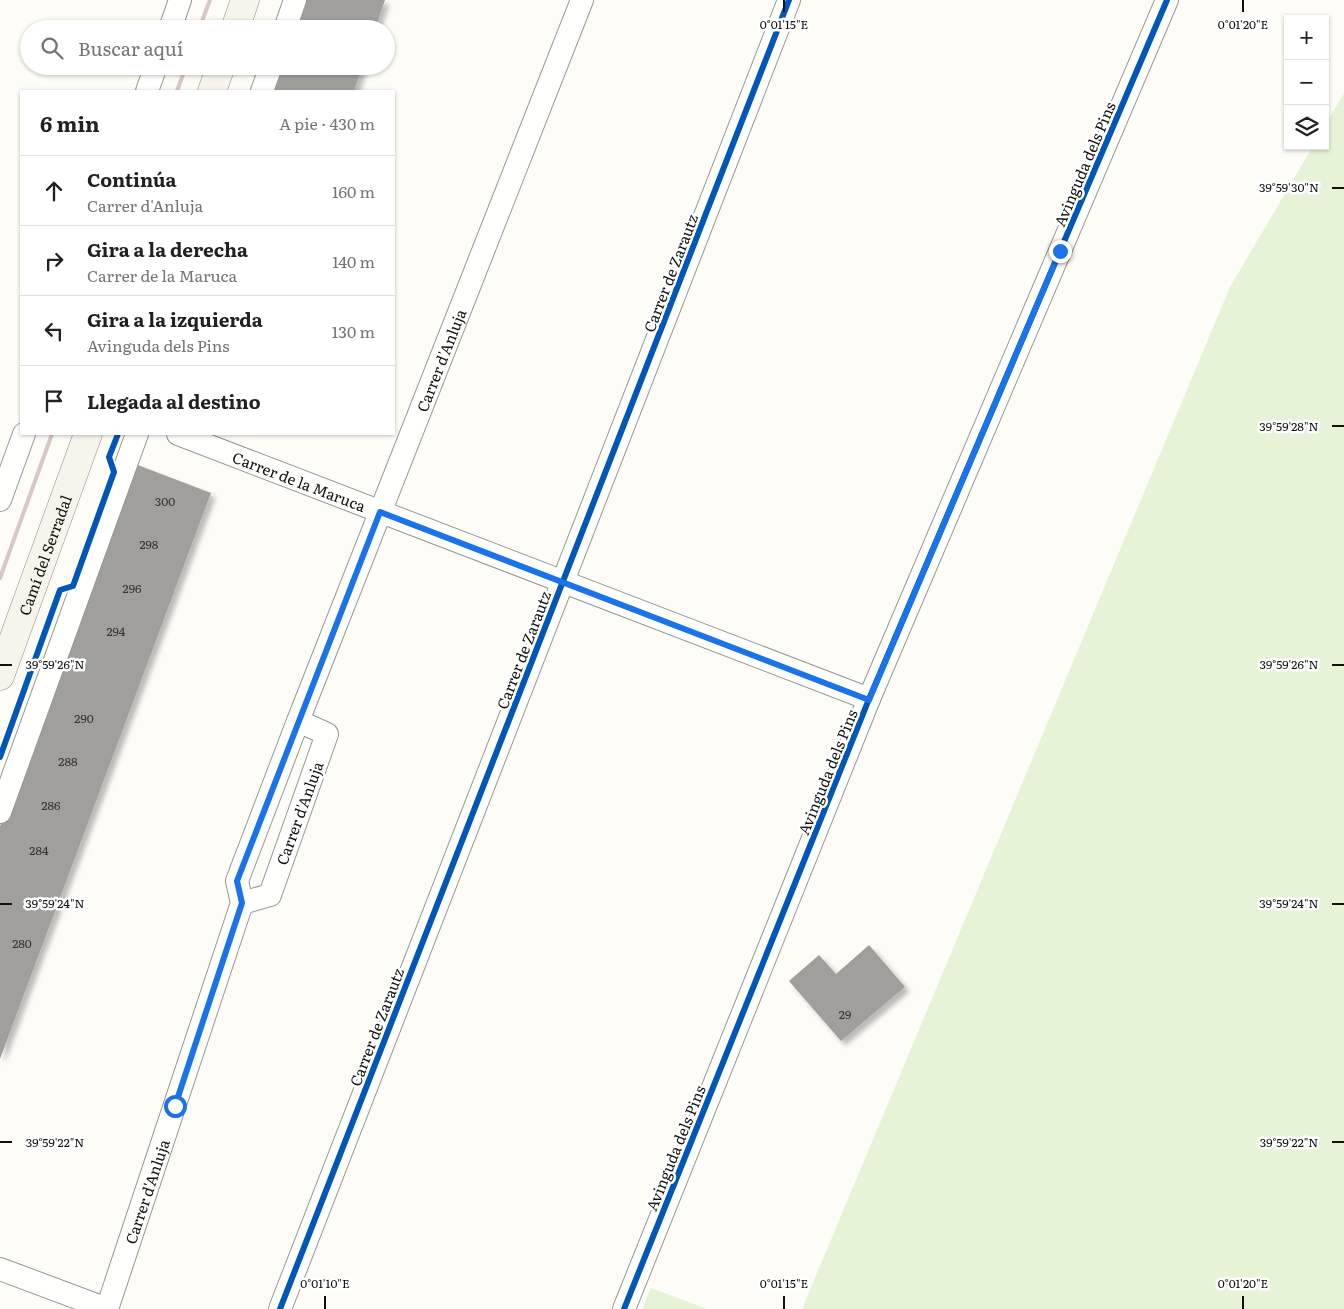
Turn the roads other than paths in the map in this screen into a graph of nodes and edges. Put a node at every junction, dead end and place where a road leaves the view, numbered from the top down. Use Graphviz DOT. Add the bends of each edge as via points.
graph roads {
  1 [pos="180,0"];
  2 [pos="245,0"];
  3 [pos="295,0"];
  4 [pos="582,0"];
  5 [pos="789,0"];
  6 [pos="1167,0"];
  7 [pos="173,20"];
  8 [pos="238,20"];
  9 [pos="288,20"];
  10 [pos="153,75"];
  11 [pos="218,75"];
  12 [pos="268,75"];
  13 [pos="147,90"];
  14 [pos="212,90"];
  15 [pos="262,90"];
  16 [pos="24,435"];
  17 [pos="88,435"];
  18 [pos="138,435"];
  19 [pos="181,435"];
  20 [pos="0,500"];
  21 [pos="380,512"];
  22 [pos="563,582"];
  23 [pos="0,676"];
  24 [pos="869,700"];
  25 [pos="298,720"];
  26 [pos="0,812"];
  27 [pos="242,903"];
  28 [pos="0,1269"];
  29 [pos="107,1309"];
  30 [pos="280,1309"];
  31 [pos="624,1309"];
  1 -- 7 [label="street"];
  2 -- 8 [label="street"];
  3 -- 9 [label="street"];
  4 -- 21 [label="street, Carrer d'Anluja"];
  5 -- 22 [label="street, Carrer de Zarautz"];
  6 -- 24 [label="street, Avinguda dels Pins"];
  10 -- 13 [label="street"];
  11 -- 14 [label="street"];
  12 -- 15 [label="street"];
  16 -- 20 [label="street"];
  17 -- 23 [label="street, Camí del Serradal"];
  18 -- 26 [label="street"];
  19 -- 21 [label="street, Carrer de la Maruca"];
  21 -- 22 [label="street, Carrer de la Maruca"];
  21 -- 25 [label="street, Carrer d'Anluja"];
  22 -- 24 [label="street, Carrer de la Maruca"];
  22 -- 30 [label="street, Carrer de Zarautz"];
  24 -- 31 [label="street, Avinguda dels Pins"];
  25 -- 27 [label="street, Carrer d'Anluja" via="237,881"];
  25 -- 27 [label="street, Carrer d'Anluja" via="327,734 270,895"];
  27 -- 29 [label="street, Carrer d'Anluja"];
  28 -- 29 [label="street"];
}
